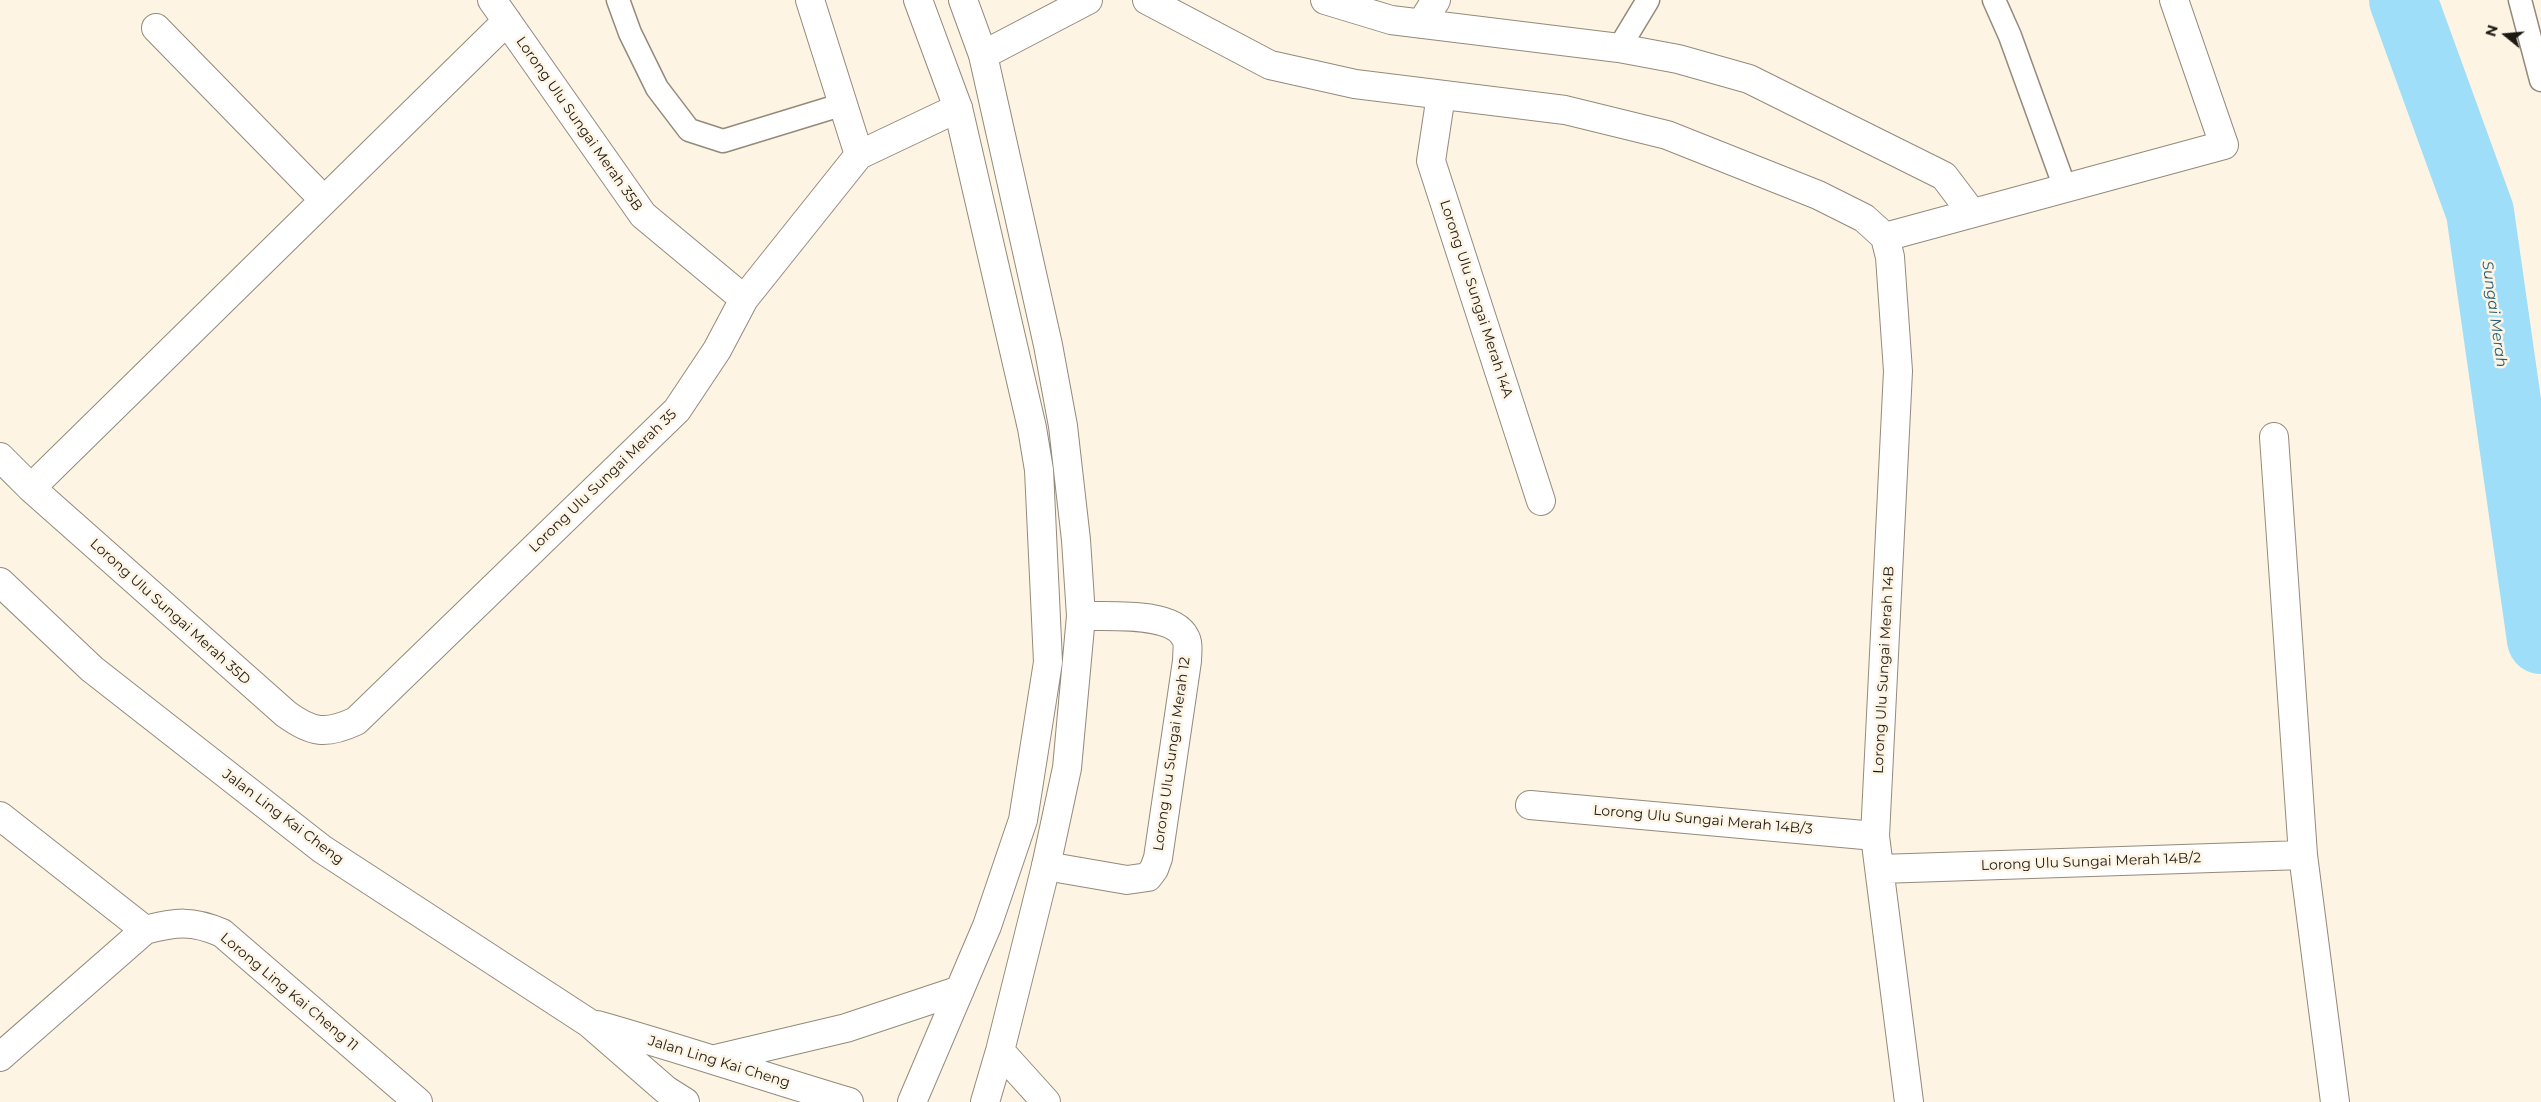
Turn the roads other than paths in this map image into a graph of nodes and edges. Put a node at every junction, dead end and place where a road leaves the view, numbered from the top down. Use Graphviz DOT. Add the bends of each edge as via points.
graph roads {
  1 [pos="618,0"];
  2 [pos="810,0"];
  3 [pos="918,0"];
  4 [pos="963,0"];
  5 [pos="1088,0"];
  6 [pos="1147,0"];
  7 [pos="1325,0"];
  8 [pos="1436,0"];
  9 [pos="1648,0"];
  10 [pos="1994,0"];
  11 [pos="2174,0"];
  12 [pos="2520,0"];
  13 [pos="499,11"];
  14 [pos="1421,24"];
  15 [pos="156,28"];
  16 [pos="1619,48"];
  17 [pos="983,55"];
  18 [pos="2541,80"];
  19 [pos="1441,95"];
  20 [pos="844,104"];
  21 [pos="958,108"];
  22 [pos="859,155"];
  23 [pos="2065,188"];
  24 [pos="324,200"];
  25 [pos="1972,213"];
  26 [pos="1885,237"];
  27 [pos="744,299"];
  28 [pos="2274,437"];
  29 [pos="0,456"];
  30 [pos="31,488"];
  31 [pos="1541,500"];
  32 [pos="0,582"];
  33 [pos="1081,616"];
  34 [pos="356,721"];
  35 [pos="1530,805"];
  36 [pos="0,816"];
  37 [pos="1875,836"];
  38 [pos="2303,855"];
  39 [pos="1046,866"];
  40 [pos="1880,869"];
  41 [pos="145,930"];
  42 [pos="960,990"];
  43 [pos="589,1023"];
  44 [pos="1000,1051"];
  45 [pos="0,1057"];
  46 [pos="715,1059"];
  47 [pos="418,1102"];
  48 [pos="685,1102"];
  49 [pos="849,1102"];
  50 [pos="912,1102"];
  51 [pos="984,1102"];
  52 [pos="1046,1102"];
  53 [pos="1909,1102"];
  54 [pos="2334,1102"];
  1 -- 20 [label="lane" via="657,88 688,130 723,141"];
  2 -- 20 [label="street"];
  3 -- 21 [label="street"];
  4 -- 17 [label="street"];
  5 -- 17 [label="street"];
  6 -- 19 [label="street" via="1270,65 1355,84"];
  7 -- 14 [label="street" via="1391,20"];
  8 -- 14 [label="street"];
  9 -- 16 [label="lane"];
  10 -- 23 [label="lane"];
  11 -- 23 [label="street" via="2224,145"];
  12 -- 18 [label="lane"];
  13 -- 24 [label="street"];
  13 -- 27 [label="street, Lorong Ulu Sungai Merah 35B" via="643,215"];
  14 -- 16 [label="street"];
  15 -- 24 [label="street"];
  16 -- 25 [label="street" via="1678,59 1749,79 1944,176"];
  17 -- 33 [label="street" via="1063,426"];
  19 -- 26 [label="street" via="1565,110 1667,135 1818,195 1864,218"];
  19 -- 31 [label="street, Lorong Ulu Sungai Merah 14A" via="1432,161"];
  20 -- 22 [label="street"];
  21 -- 22 [label="street, Lorong Ulu Sungai Merah 35"];
  21 -- 42 [label="street" via="1039,470 1048,662 1023,820 987,926"];
  22 -- 27 [label="street, Lorong Ulu Sungai Merah 35"];
  23 -- 25 [label="street"];
  24 -- 30 [label="street"];
  25 -- 26 [label="street"];
  26 -- 37 [label="street, Lorong Ulu Sungai Merah 14B" via="1890,257 1898,371"];
  27 -- 34 [label="street, Lorong Ulu Sungai Merah 35" via="717,350 677,410"];
  28 -- 38 [label="street"];
  29 -- 30 [label="street, Lorong Ulu Sungai Merah 35D"];
  30 -- 34 [label="street, Lorong Ulu Sungai Merah 35D" via="301,725 320,731 337,730"];
  32 -- 43 [label="street, Jalan Ling Kai Cheng" via="92,669 322,849"];
  33 -- 39 [label="street" via="1067,768"];
  33 -- 39 [label="street, Lorong Ulu Sungai Merah 12" via="1170,623 1187,639 1187,661 1154,869 1148,877 1126,880"];
  35 -- 37 [label="street, Lorong Ulu Sungai Merah 14B/3"];
  36 -- 41 [label="street"];
  37 -- 40 [label="street, Lorong Ulu Sungai Merah 14B"];
  38 -- 40 [label="street, Lorong Ulu Sungai Merah 14B/2"];
  38 -- 54 [label="street"];
  39 -- 44 [label="street"];
  40 -- 53 [label="street, Lorong Ulu Sungai Merah 14B"];
  41 -- 45 [label="street"];
  41 -- 47 [label="street, Lorong Ling Kai Cheng 11" via="175,922 201,924 222,933"];
  42 -- 46 [label="street" via="846,1028"];
  42 -- 50 [label="street"];
  43 -- 46 [label="street, Jalan Ling Kai Cheng"];
  43 -- 48 [label="street, Jalan Ling Kai Cheng" via="666,1090"];
  44 -- 51 [label="street"];
  44 -- 52 [label="street"];
  46 -- 49 [label="street, Jalan Ling Kai Cheng"];
}
